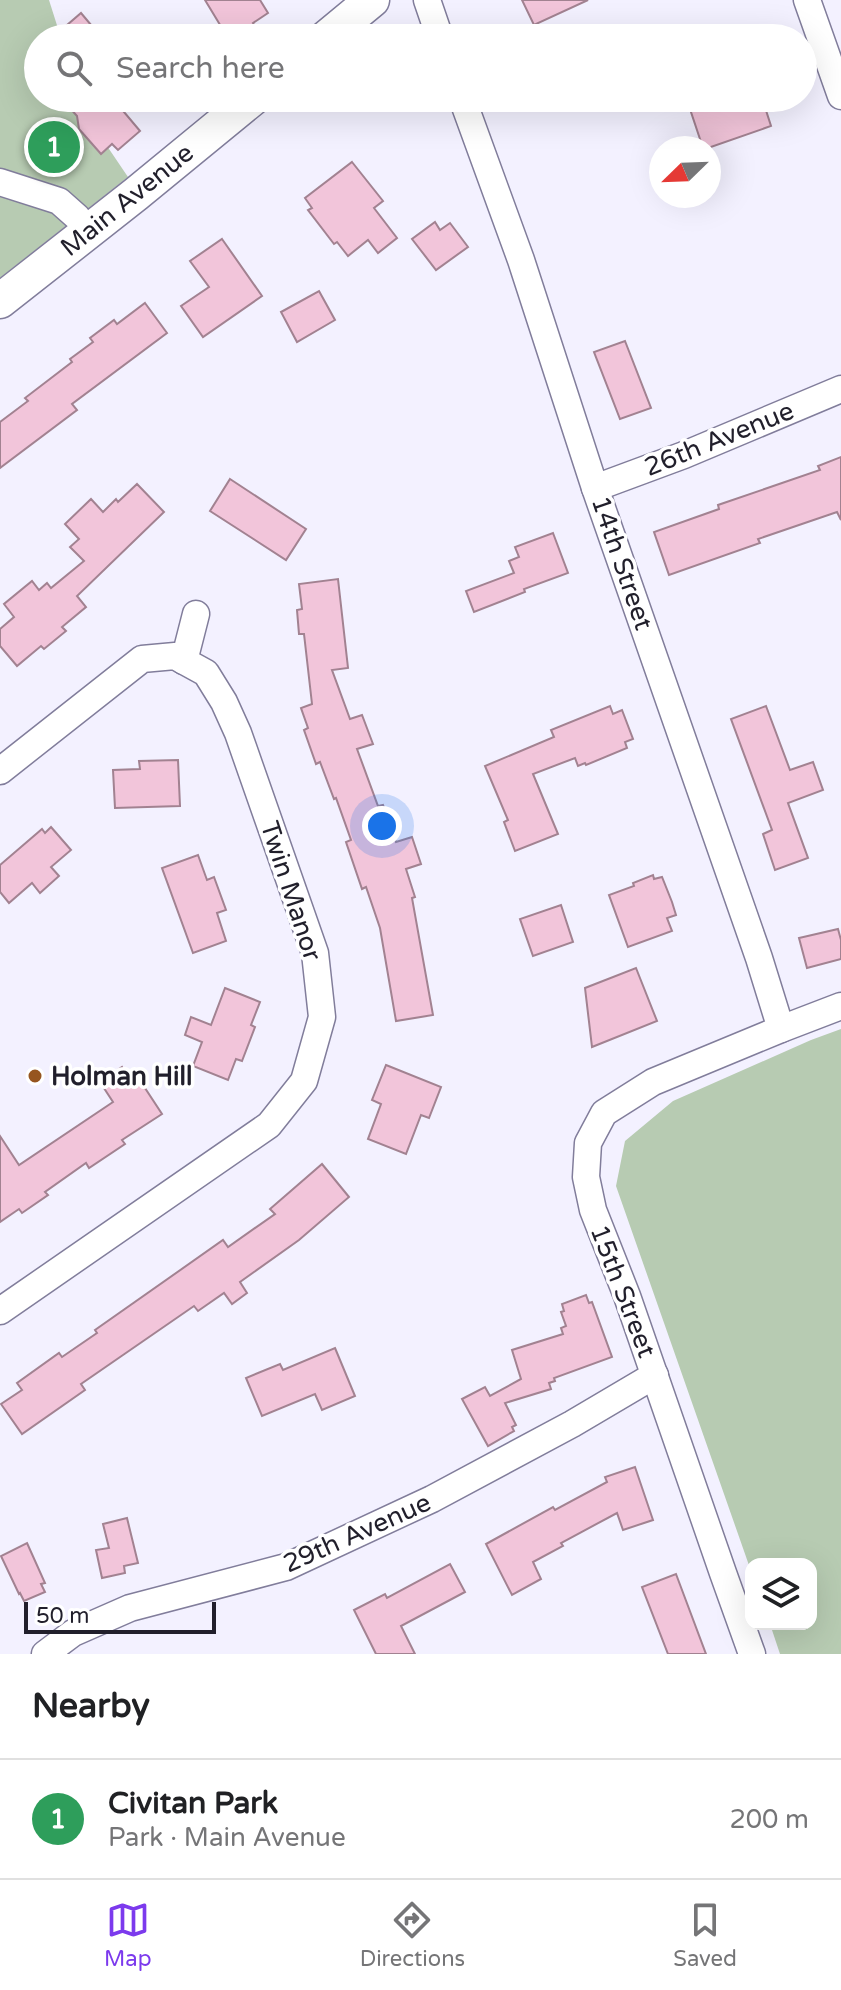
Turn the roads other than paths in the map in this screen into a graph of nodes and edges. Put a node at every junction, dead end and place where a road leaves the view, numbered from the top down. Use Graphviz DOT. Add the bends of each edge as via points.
graph roads {
  1 [pos="372,0"];
  2 [pos="427,0"];
  3 [pos="807,0"];
  4 [pos="343,24"];
  5 [pos="435,24"];
  6 [pos="816,24"];
  7 [pos="817,28"];
  8 [pos="841,96"];
  9 [pos="236,112"];
  10 [pos="467,112"];
  11 [pos="0,182"];
  12 [pos="88,231"];
  13 [pos="0,301"];
  14 [pos="841,389"];
  15 [pos="595,488"];
  16 [pos="196,614"];
  17 [pos="184,661"];
  18 [pos="0,771"];
  19 [pos="841,1006"];
  20 [pos="781,1029"];
  21 [pos="0,1311"];
  22 [pos="655,1375"];
  23 [pos="45,1654"];
  24 [pos="752,1654"];
  1 -- 4 [label="main road"];
  2 -- 5 [label="street"];
  3 -- 6 [label="street"];
  7 -- 8 [label="street"];
  9 -- 12 [label="main road, Main Avenue"];
  10 -- 15 [label="street, 14th Street"];
  11 -- 12 [label="street" via="59,201"];
  12 -- 13 [label="main road, Main Avenue"];
  14 -- 15 [label="street, 26th Avenue"];
  15 -- 20 [label="street, 14th Street"];
  16 -- 17 [label="street"];
  17 -- 18 [label="street" via="175,656 142,659"];
  17 -- 21 [label="street, Twin Manor" via="206,673 238,733 315,953 322,1017 304,1081 269,1125"];
  19 -- 20 [label="street, 15th Street"];
  20 -- 22 [label="street, 15th Street" via="653,1082 604,1113 588,1143 586,1177 593,1210"];
  22 -- 23 [label="street, 29th Avenue" via="432,1499 286,1567 130,1608 73,1633"];
  22 -- 24 [label="street, 15th Street"];
}
